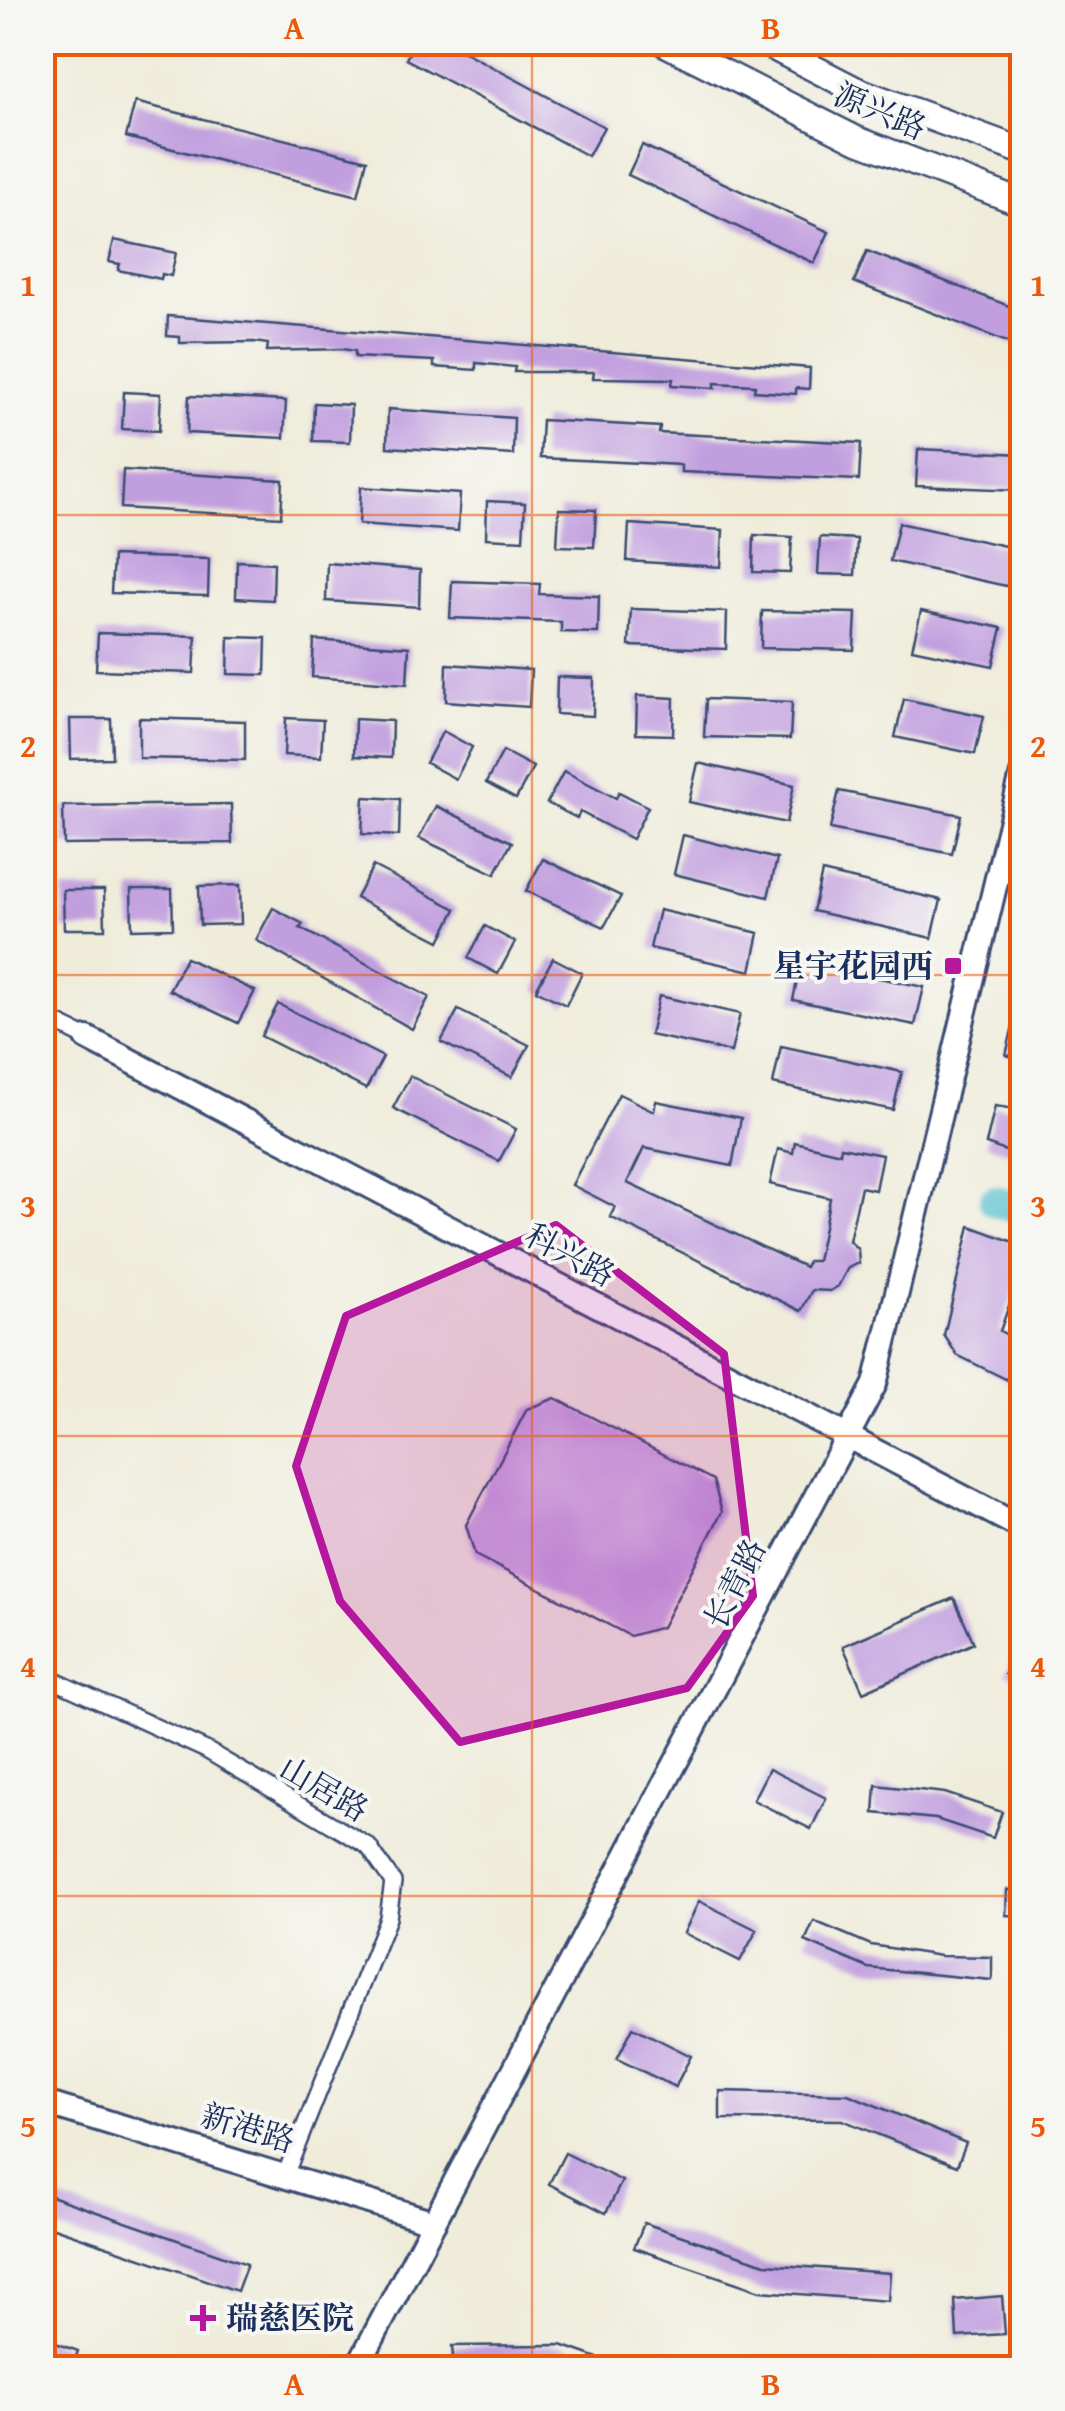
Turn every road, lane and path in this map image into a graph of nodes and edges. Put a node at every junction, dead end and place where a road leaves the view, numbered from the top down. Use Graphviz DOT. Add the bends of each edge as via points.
graph roads {
  1 [pos="663,42"];
  2 [pos="763,42"];
  3 [pos="1022,152"];
  4 [pos="1022,203"];
  5 [pos="1022,774"];
  6 [pos="42,1016"];
  7 [pos="87,1038"];
  8 [pos="847,1438"];
  9 [pos="1022,1528"];
  10 [pos="42,1676"];
  11 [pos="42,2112"];
  12 [pos="286,2173"];
  13 [pos="434,2222"];
  14 [pos="357,2368"];
  1 -- 4 [label="main road, 源兴路" via="854,139"];
  2 -- 3 [label="main road, 源兴路" via="856,90"];
  5 -- 8 [label="street, 长青路" via="875,1384"];
  6 -- 7 [label="street"];
  7 -- 8 [label="street, 科兴路"];
  8 -- 9 [label="street, 科兴路"];
  8 -- 13 [label="street, 长青路"];
  10 -- 12 [label="street, 山居路" via="206,1750 368,1846 393,1882 388,1918"];
  11 -- 12 [label="street, 新港路" via="55,2106"];
  12 -- 13 [label="street, 新港路"];
  13 -- 14 [label="street, 长青路"];
}
